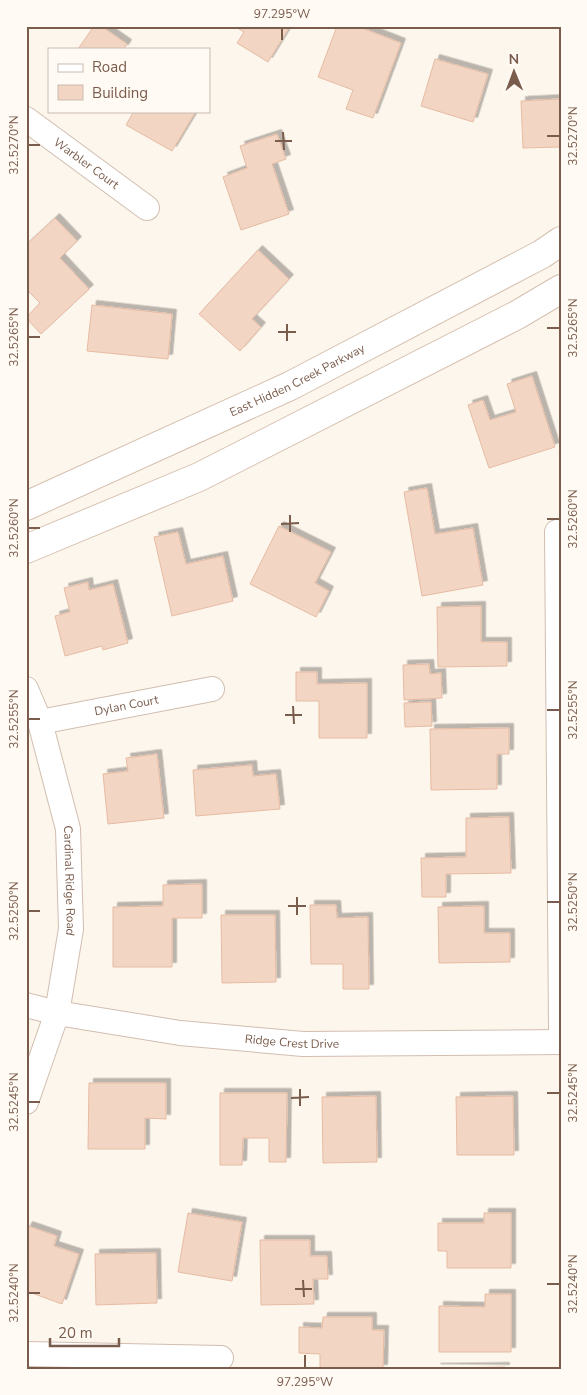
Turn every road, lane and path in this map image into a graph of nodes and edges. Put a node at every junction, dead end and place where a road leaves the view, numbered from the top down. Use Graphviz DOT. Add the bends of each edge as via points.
graph roads {
  1 [pos="26,119"];
  2 [pos="147,208"];
  3 [pos="561,241"];
  4 [pos="561,289"];
  5 [pos="26,506"];
  6 [pos="557,532"];
  7 [pos="26,549"];
  8 [pos="26,688"];
  9 [pos="212,689"];
  10 [pos="40,722"];
  11 [pos="26,1005"];
  12 [pos="57,1013"];
  13 [pos="561,1028"];
  14 [pos="561,1042"];
  15 [pos="26,1102"];
  16 [pos="26,1354"];
  17 [pos="221,1358"];
  1 -- 2 [label="street, Warbler Court"];
  3 -- 5 [label="main road, East Hidden Creek Parkway" via="290,386"];
  4 -- 7 [label="main road" via="517,315 199,476"];
  6 -- 13 [label="street"];
  8 -- 10 [label="street, Cardinal Ridge Road"];
  9 -- 10 [label="street, Dylan Court"];
  10 -- 12 [label="street, Cardinal Ridge Road" via="68,829 71,929"];
  11 -- 12 [label="street, Ridge Crest Drive"];
  12 -- 14 [label="street, Ridge Crest Drive" via="180,1032 303,1044"];
  12 -- 15 [label="street, Cardinal Ridge Road"];
  16 -- 17 [label="street"];
}
